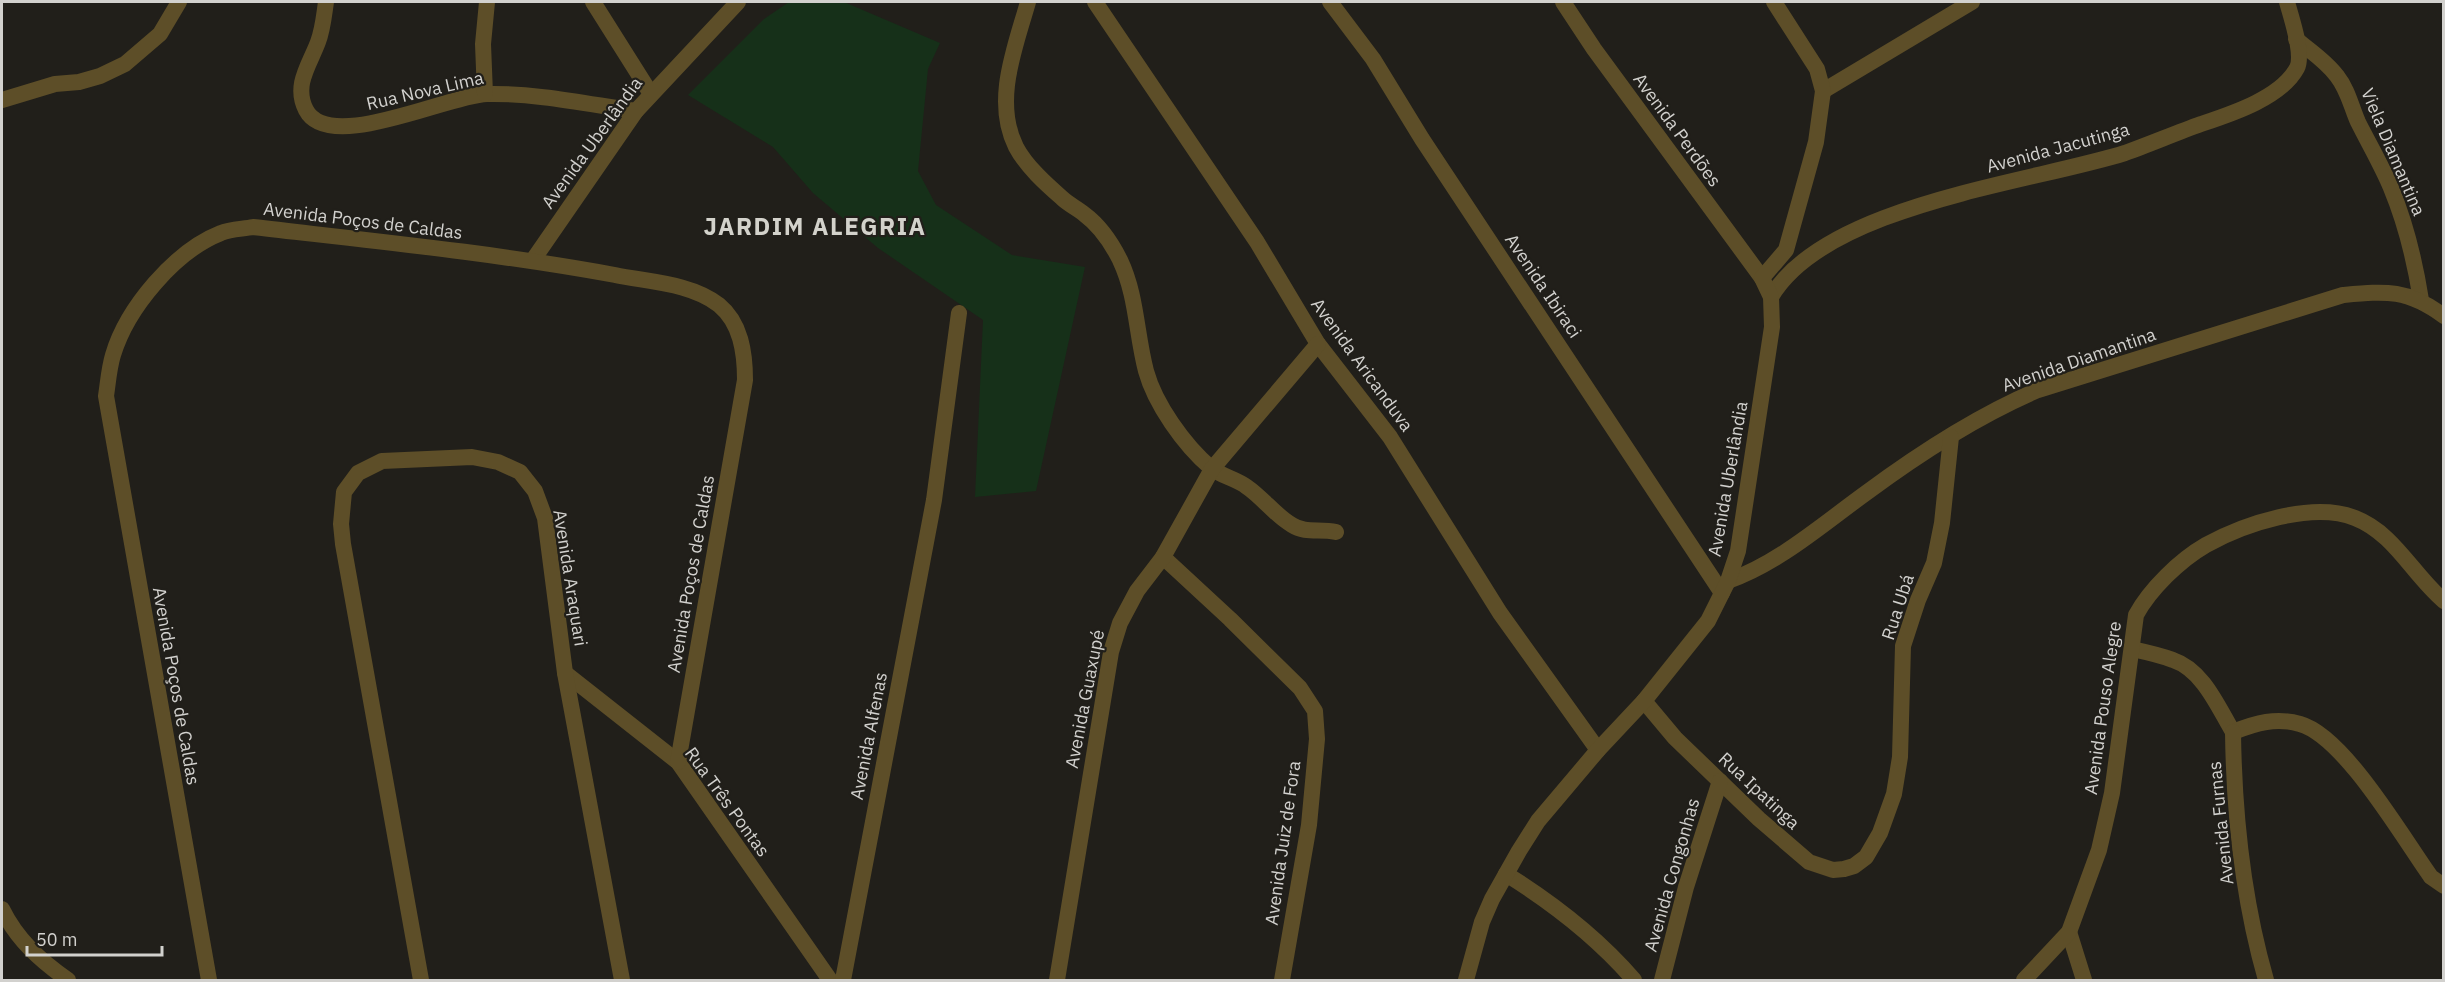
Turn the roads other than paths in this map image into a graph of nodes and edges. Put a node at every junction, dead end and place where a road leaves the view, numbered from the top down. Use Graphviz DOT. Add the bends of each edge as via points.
graph roads {
  1 [pos="179,2"];
  2 [pos="326,2"];
  3 [pos="487,2"];
  4 [pos="593,2"];
  5 [pos="738,2"];
  6 [pos="1028,2"];
  7 [pos="1095,2"];
  8 [pos="1330,2"];
  9 [pos="1563,2"];
  10 [pos="1774,2"];
  11 [pos="1972,2"];
  12 [pos="2287,2"];
  13 [pos="2295,39"];
  14 [pos="1823,91"];
  15 [pos="485,94"];
  16 [pos="651,94"];
  17 [pos="2,100"];
  18 [pos="636,111"];
  19 [pos="533,260"];
  20 [pos="1762,278"];
  21 [pos="1771,297"];
  22 [pos="2421,300"];
  23 [pos="959,313"];
  24 [pos="2444,316"];
  25 [pos="1318,344"];
  26 [pos="1951,437"];
  27 [pos="1212,468"];
  28 [pos="1336,532"];
  29 [pos="1163,557"];
  30 [pos="1725,587"];
  31 [pos="2444,601"];
  32 [pos="2132,649"];
  33 [pos="565,673"];
  34 [pos="1644,701"];
  35 [pos="2233,732"];
  36 [pos="1598,750"];
  37 [pos="678,762"];
  38 [pos="1720,781"];
  39 [pos="1866,857"];
  40 [pos="1506,874"];
  41 [pos="2444,886"];
  42 [pos="2,909"];
  43 [pos="2069,932"];
  44 [pos="68,981"];
  45 [pos="209,981"];
  46 [pos="422,981"];
  47 [pos="622,981"];
  48 [pos="830,981"];
  49 [pos="843,981"];
  50 [pos="1057,981"];
  51 [pos="1282,981"];
  52 [pos="1466,981"];
  53 [pos="1634,981"];
  54 [pos="1662,981"];
  55 [pos="2024,981"];
  56 [pos="2084,981"];
  57 [pos="2266,981"];
  1 -- 17 [label="street" via="160,34 125,64 100,76"];
  2 -- 15 [label="street, Rua Nova Lima" via="319,40 301,82 302,100 314,120 325,124 371,124"];
  3 -- 15 [label="street" via="483,44"];
  4 -- 16 [label="street"];
  5 -- 16 [label="street, Avenida Uberlândia"];
  6 -- 27 [label="street" via="1005,94 1007,123 1016,147 1039,176 1086,215 1107,239 1134,297 1146,371 1154,393 1166,416"];
  7 -- 25 [label="street, Avenida Aricanduva" via="1257,242"];
  8 -- 30 [label="street, Avenida Ibiraci" via="1373,59 1422,138"];
  9 -- 20 [label="street, Avenida Perdões"];
  10 -- 14 [label="street" via="1817,69"];
  11 -- 14 [label="street"];
  12 -- 13 [label="street, Avenida Jacutinga"];
  13 -- 21 [label="street, Avenida Jacutinga" via="2300,55 2297,67 2286,81 2246,108 2124,153 1907,209 1850,232 1820,250 1794,269"];
  13 -- 22 [label="street, Viela Diamantina" via="2336,74 2348,92 2356,118 2391,186 2414,260"];
  14 -- 20 [label="street" via="1816,142 1786,250"];
  15 -- 18 [label="street, Rua Nova Lima"];
  16 -- 18 [label="street, Avenida Uberlândia"];
  18 -- 19 [label="street, Avenida Uberlândia"];
  19 -- 37 [label="street, Avenida Poços de Caldas" via="690,290 720,305 736,327 745,353 745,380"];
  19 -- 45 [label="street, Avenida Poços de Caldas" via="253,227 222,232 194,248 153,284 112,355 106,396"];
  20 -- 21 [label="street, Avenida Uberlândia"];
  21 -- 30 [label="street, Avenida Uberlândia" via="1766,374 1738,551"];
  22 -- 24 [label="street, Avenida Diamantina"];
  22 -- 26 [label="street, Avenida Diamantina" via="2380,291 2343,295 2291,310 2038,390"];
  23 -- 49 [label="street, Avenida Alfenas" via="934,500"];
  25 -- 27 [label="street, Avenida Guaxupé"];
  25 -- 36 [label="street, Avenida Aricanduva" via="1390,437 1500,613"];
  26 -- 30 [label="street, Avenida Diamantina" via="1909,461"];
  26 -- 39 [label="street, Rua Ubá" via="1934,563 1903,646 1900,757 1894,794 1880,833"];
  27 -- 28 [label="street" via="1245,485 1291,525 1308,532"];
  27 -- 29 [label="street, Avenida Guaxupé"];
  29 -- 50 [label="street, Avenida Guaxupé" via="1137,591 1120,623 1111,652"];
  29 -- 51 [label="street, Avenida Juiz de Fora" via="1300,688 1315,711 1317,739 1309,825"];
  30 -- 34 [label="street, Avenida Uberlândia" via="1708,621"];
  31 -- 32 [label="street, Avenida Pouso Alegre" via="2399,550 2375,530 2355,518 2333,513 2298,513 2255,524 2205,546 2163,579 2136,615"];
  32 -- 35 [label="street" via="2175,660 2187,668 2199,679"];
  32 -- 43 [label="street, Avenida Pouso Alegre" via="2112,793 2099,850"];
  33 -- 37 [label="street, Rua Três Pontas"];
  33 -- 46 [label="street, Avenida Araquari" via="545,518 535,491 520,472 498,462 472,458 382,461 358,473 344,492 343,544"];
  33 -- 47 [label="street, Avenida Araquari"];
  34 -- 36 [label="street, Avenida Uberlândia"];
  34 -- 38 [label="street, Rua Ipatinga" via="1675,738"];
  35 -- 41 [label="street" via="2271,720 2303,724 2324,737 2347,758 2431,877"];
  35 -- 57 [label="street, Avenida Furnas" via="2233,787 2239,839 2256,947"];
  36 -- 40 [label="street, Avenida Uberlândia" via="1538,821"];
  37 -- 48 [label="street, Rua Três Pontas"];
  38 -- 39 [label="street, Rua Ipatinga" via="1809,862 1833,870 1854,866"];
  38 -- 54 [label="street, Avenida Congonhas" via="1686,887"];
  40 -- 52 [label="street, Avenida Uberlândia" via="1482,922"];
  40 -- 53 [label="street" via="1545,898 1590,934"];
  42 -- 44 [label="street" via="10,925 39,959"];
  43 -- 55 [label="street, Avenida Pouso Alegre"];
  43 -- 56 [label="street"];
}
